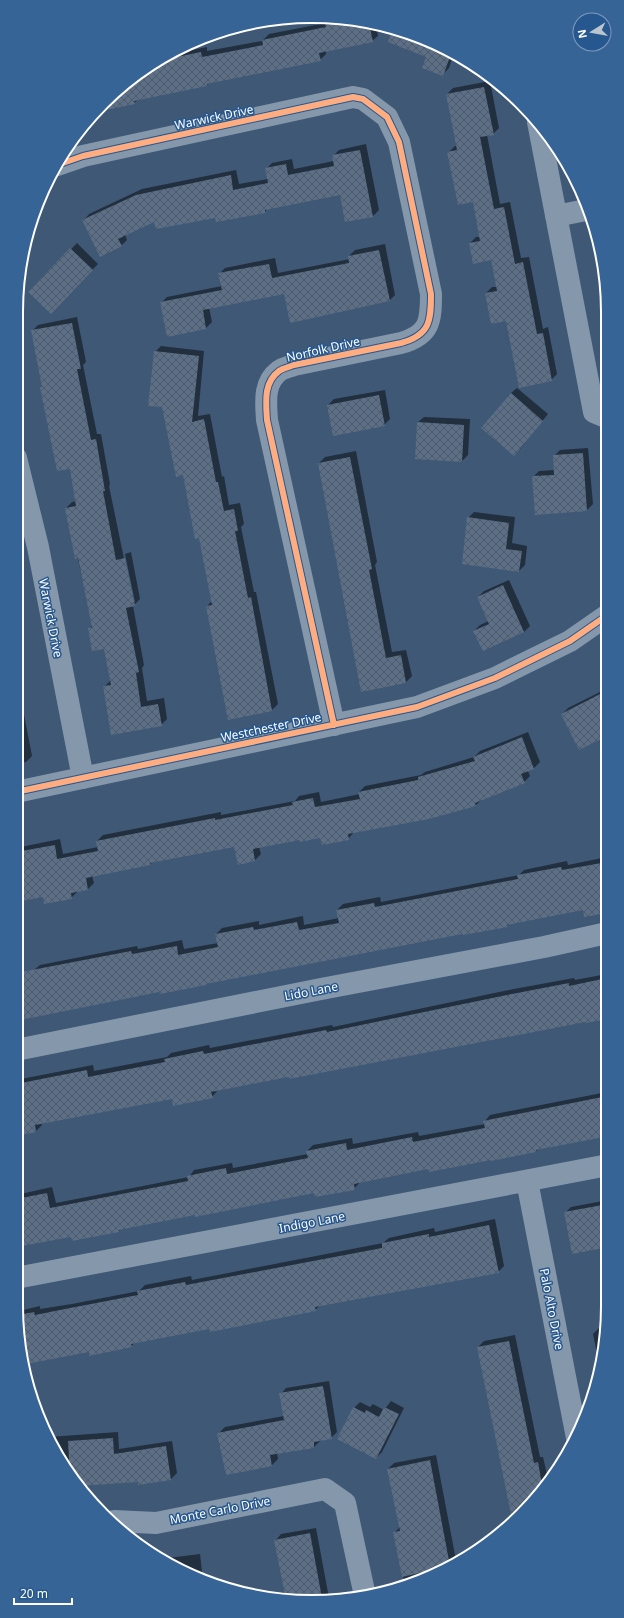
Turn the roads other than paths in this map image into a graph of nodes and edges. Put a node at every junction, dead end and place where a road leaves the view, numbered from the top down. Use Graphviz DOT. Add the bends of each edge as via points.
graph roads {
  1 [pos="375,107"];
  2 [pos="541,135"];
  3 [pos="65,162"];
  4 [pos="583,211"];
  5 [pos="556,216"];
  6 [pos="601,415"];
  7 [pos="23,486"];
  8 [pos="601,619"];
  9 [pos="334,725"];
  10 [pos="83,778"];
  11 [pos="23,791"];
  12 [pos="601,934"];
  13 [pos="23,1049"];
  14 [pos="601,1166"];
  15 [pos="527,1181"];
  16 [pos="23,1277"];
  17 [pos="575,1426"];
  18 [pos="119,1521"];
  19 [pos="364,1590"];
  1 -- 3 [label="street, Warwick Drive" via="363,99 354,97 83,156"];
  1 -- 9 [label="street, Norfolk Drive" via="387,117 399,142 431,294 431,313 424,332 414,340 294,365 279,372 271,380 266,391 267,420"];
  2 -- 5 [label="street"];
  4 -- 5 [label="street"];
  5 -- 6 [label="street" via="594,412"];
  7 -- 10 [label="street, Warwick Drive" via="38,547"];
  8 -- 9 [label="street, Westchester Drive" via="570,641 495,678 417,707"];
  9 -- 10 [label="street, Westchester Drive"];
  10 -- 11 [label="street, Westchester Drive"];
  12 -- 13 [label="street, Lido Lane"];
  14 -- 15 [label="street, Indigo Lane"];
  15 -- 16 [label="street, Indigo Lane"];
  15 -- 17 [label="street, Palo Alto Drive"];
  18 -- 19 [label="street, Monte Carlo Drive" via="156,1523 325,1489 345,1503"];
}
